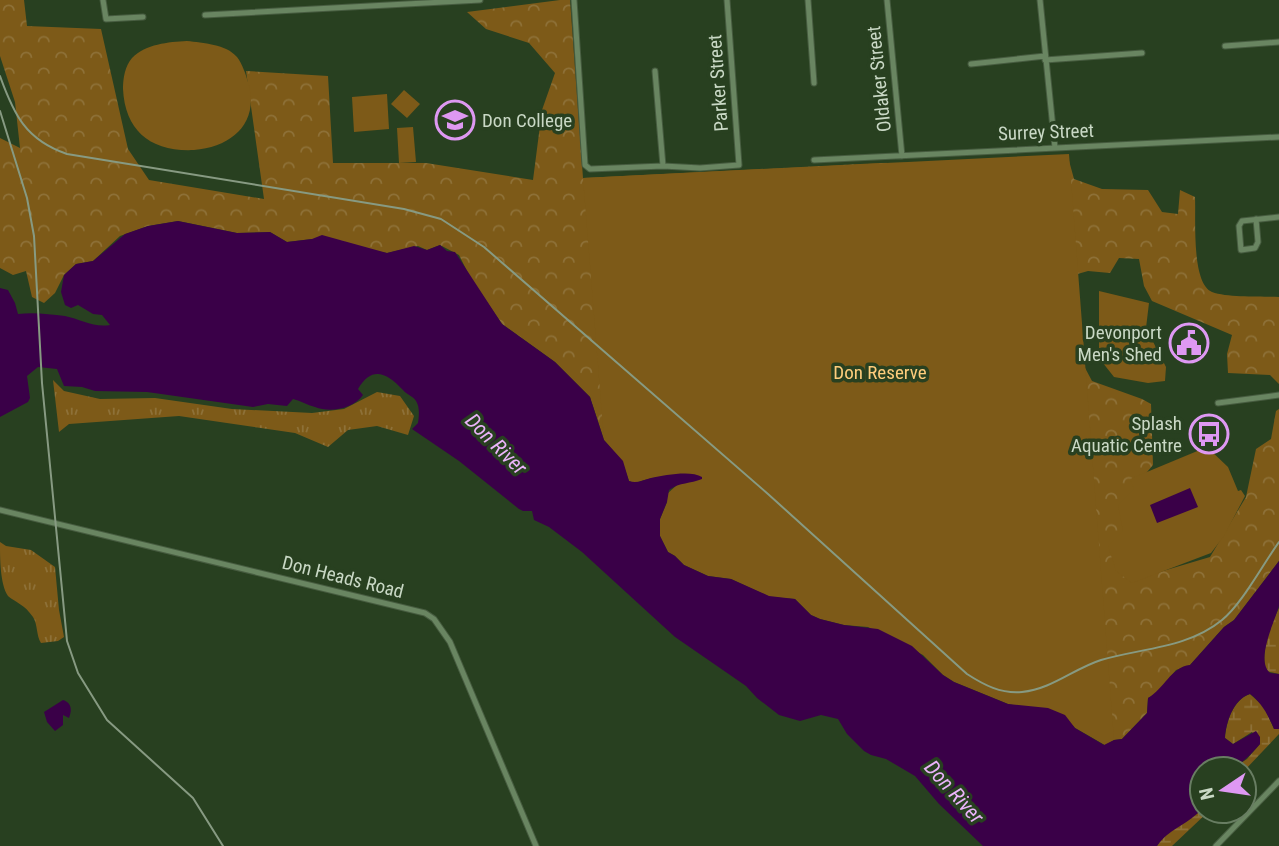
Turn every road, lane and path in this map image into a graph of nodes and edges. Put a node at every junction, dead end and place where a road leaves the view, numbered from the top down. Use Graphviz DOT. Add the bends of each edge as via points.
graph roads {
  1 [pos="103,0"];
  2 [pos="261,0"];
  3 [pos="480,0"];
  4 [pos="574,0"];
  5 [pos="727,0"];
  6 [pos="808,0"];
  7 [pos="887,0"];
  8 [pos="1040,0"];
  9 [pos="417,2"];
  10 [pos="262,10"];
  11 [pos="205,15"];
  12 [pos="143,17"];
  13 [pos="1279,42"];
  14 [pos="1225,46"];
  15 [pos="1142,53"];
  16 [pos="1045,58"];
  17 [pos="971,64"];
  18 [pos="655,71"];
  19 [pos="814,83"];
  20 [pos="1279,136"];
  21 [pos="1055,148"];
  22 [pos="902,156"];
  23 [pos="814,160"];
  24 [pos="663,166"];
  25 [pos="1279,217"];
  26 [pos="1256,219"];
  27 [pos="1279,395"];
  28 [pos="1218,403"];
  29 [pos="0,510"];
  30 [pos="1279,780"];
  31 [pos="536,846"];
  32 [pos="1216,846"];
  1 -- 12 [label="street" via="106,19"];
  2 -- 10 [label="street"];
  3 -- 9 [label="street"];
  4 -- 24 [label="street" via="585,165 590,169"];
  5 -- 24 [label="street, Parker Street" via="740,165"];
  6 -- 19 [label="street"];
  7 -- 22 [label="street, Oldaker Street"];
  8 -- 16 [label="street"];
  9 -- 10 [label="street"];
  10 -- 11 [label="street"];
  13 -- 14 [label="street"];
  15 -- 16 [label="street"];
  16 -- 17 [label="street"];
  16 -- 21 [label="street"];
  18 -- 24 [label="street"];
  20 -- 21 [label="street, Surrey Street"];
  21 -- 22 [label="street, Surrey Street"];
  22 -- 23 [label="street, Surrey Street"];
  25 -- 26 [label="street"];
  26 -- 26 [label="street" via="1258,242 1255,248 1241,250 1239,226"];
  27 -- 28 [label="street"];
  29 -- 31 [label="street, Don Heads Road" via="434,619 450,642"];
  30 -- 32 [label="street"];
}
